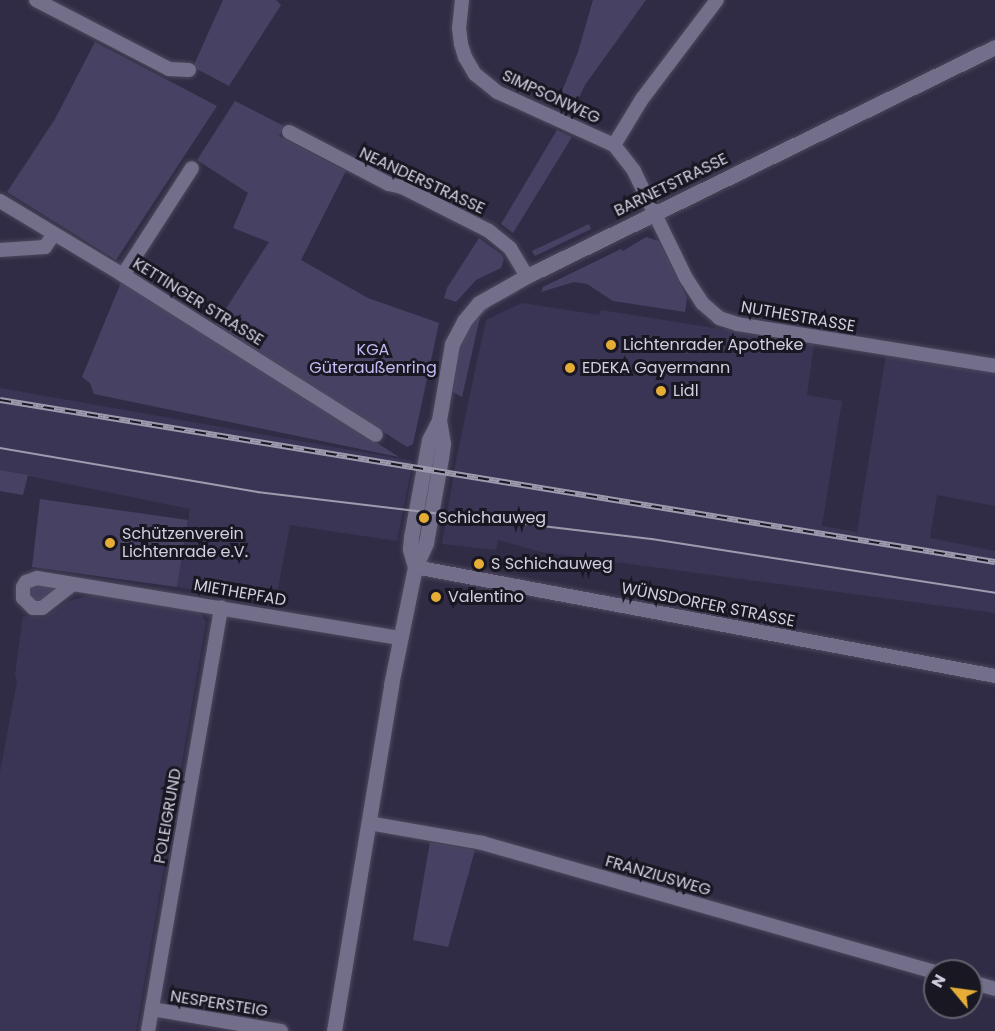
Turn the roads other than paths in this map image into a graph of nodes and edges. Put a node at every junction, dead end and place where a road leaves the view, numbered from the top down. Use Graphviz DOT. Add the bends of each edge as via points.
graph roads {
  1 [pos="36,0"];
  2 [pos="462,0"];
  3 [pos="717,0"];
  4 [pos="995,47"];
  5 [pos="189,70"];
  6 [pos="289,132"];
  7 [pos="614,145"];
  8 [pos="192,168"];
  9 [pos="0,201"];
  10 [pos="655,213"];
  11 [pos="53,235"];
  12 [pos="0,250"];
  13 [pos="123,274"];
  14 [pos="527,276"];
  15 [pos="995,366"];
  16 [pos="376,435"];
  17 [pos="415,567"];
  18 [pos="73,584"];
  19 [pos="221,607"];
  20 [pos="401,638"];
  21 [pos="995,676"];
  22 [pos="369,823"];
  23 [pos="923,969"];
  24 [pos="152,1010"];
  25 [pos="148,1031"];
  26 [pos="281,1031"];
  27 [pos="334,1031"];
  1 -- 5 [label="street" via="170,69"];
  2 -- 7 [label="street, SIMPSONWEG" via="461,44 467,62 481,80 507,97"];
  3 -- 7 [label="street" via="648,91"];
  4 -- 10 [label="street, BARNETSTRASSE"];
  6 -- 14 [label="street, NEANDERSTRASSE" via="371,176 402,187 489,231 510,248"];
  7 -- 10 [label="street, SIMPSONWEG" via="634,171"];
  8 -- 13 [label="street"];
  9 -- 11 [label="street, KETTINGER STRASSE"];
  10 -- 14 [label="street, BARNETSTRASSE"];
  10 -- 15 [label="street, NUTHESTRASSE" via="686,278 702,303 719,318"];
  11 -- 12 [label="street" via="45,247"];
  11 -- 13 [label="street, KETTINGER STRASSE"];
  13 -- 16 [label="street, KETTINGER STRASSE"];
  14 -- 17 [label="street, BARNETSTRASSE" via="488,296 464,321 452,344 439,420 444,443 424,552"];
  17 -- 20 [label="street"];
  17 -- 21 [label="street, WÜNSDORFER STRASSE"];
  18 -- 19 [label="street, MIETHEPFAD"];
  19 -- 20 [label="street, MIETHEPFAD"];
  19 -- 24 [label="street, POLEIGRUND"];
  20 -- 22 [label="street"];
  22 -- 23 [label="street, FRANZIUSWEG" via="482,843"];
  22 -- 27 [label="street"];
  24 -- 25 [label="street, POLEIGRUND"];
  24 -- 26 [label="street, NESPERSTEIG"];
}
